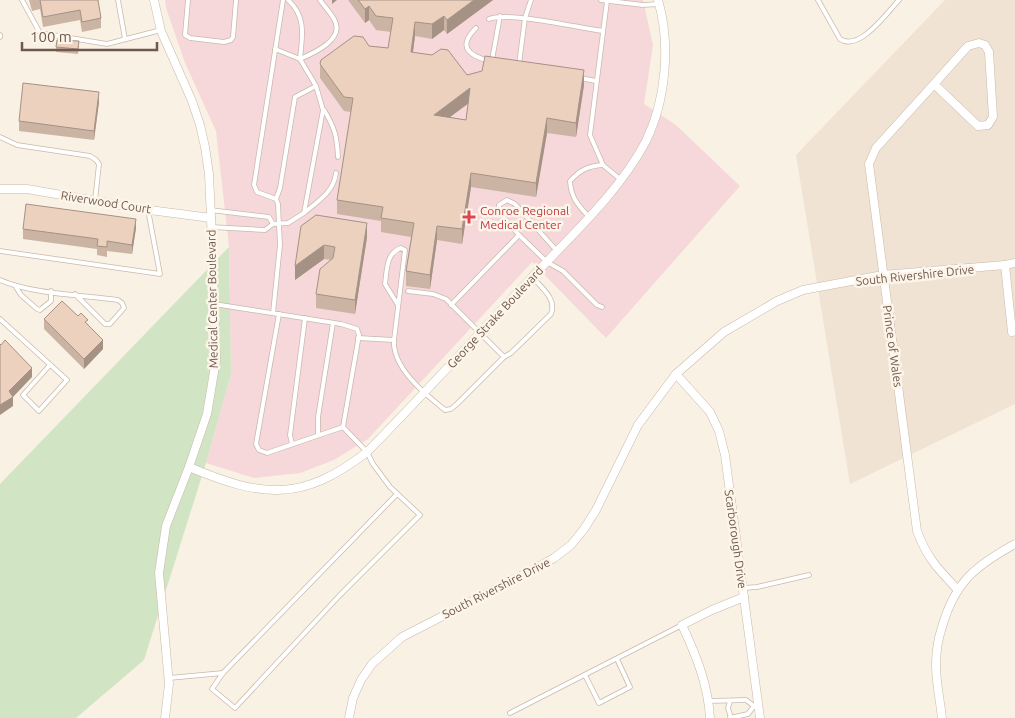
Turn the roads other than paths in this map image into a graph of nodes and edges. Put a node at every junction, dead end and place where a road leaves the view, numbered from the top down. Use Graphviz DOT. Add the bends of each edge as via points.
graph roads {
  1 [pos="22,0"];
  2 [pos="118,0"];
  3 [pos="154,0"];
  4 [pos="188,0"];
  5 [pos="236,0"];
  6 [pos="283,0"];
  7 [pos="288,0"];
  8 [pos="320,0"];
  9 [pos="531,0"];
  10 [pos="601,0"];
  11 [pos="818,0"];
  12 [pos="899,0"];
  13 [pos="607,1"];
  14 [pos="629,2"];
  15 [pos="658,2"];
  16 [pos="500,16"];
  17 [pos="525,18"];
  18 [pos="489,19"];
  19 [pos="476,28"];
  20 [pos="161,30"];
  21 [pos="603,31"];
  22 [pos="124,39"];
  23 [pos="275,49"];
  24 [pos="300,60"];
  25 [pos="492,62"];
  26 [pos="501,64"];
  27 [pos="510,65"];
  28 [pos="519,67"];
  29 [pos="527,68"];
  30 [pos="577,77"];
  31 [pos="596,81"];
  32 [pos="934,84"];
  33 [pos="316,86"];
  34 [pos="323,110"];
  35 [pos="0,137"];
  36 [pos="338,157"];
  37 [pos="603,165"];
  38 [pos="336,173"];
  39 [pos="620,179"];
  40 [pos="0,189"];
  41 [pos="276,199"];
  42 [pos="95,201"];
  43 [pos="148,210"];
  44 [pos="304,213"];
  45 [pos="211,214"];
  46 [pos="589,217"];
  47 [pos="273,224"];
  48 [pos="280,224"];
  49 [pos="211,228"];
  50 [pos="519,235"];
  51 [pos="0,250"];
  52 [pos="557,251"];
  53 [pos="547,262"];
  54 [pos="1015,263"];
  55 [pos="1005,265"];
  56 [pos="883,275"];
  57 [pos="532,277"];
  58 [pos="0,280"];
  59 [pos="16,287"];
  60 [pos="51,291"];
  61 [pos="408,291"];
  62 [pos="75,294"];
  63 [pos="214,304"];
  64 [pos="398,305"];
  65 [pos="451,305"];
  66 [pos="602,307"];
  67 [pos="276,314"];
  68 [pos="305,318"];
  69 [pos="0,319"];
  70 [pos="333,323"];
  71 [pos="1012,332"];
  72 [pos="480,333"];
  73 [pos="358,338"];
  74 [pos="394,340"];
  75 [pos="504,357"];
  76 [pos="50,364"];
  77 [pos="676,374"];
  78 [pos="424,393"];
  79 [pos="343,427"];
  80 [pos="318,435"];
  81 [pos="292,444"];
  82 [pos="367,452"];
  83 [pos="189,466"];
  84 [pos="397,494"];
  85 [pos="1015,544"];
  86 [pos="809,575"];
  87 [pos="743,588"];
  88 [pos="957,589"];
  89 [pos="744,597"];
  90 [pos="682,625"];
  91 [pos="617,659"];
  92 [pos="223,673"];
  93 [pos="585,675"];
  94 [pos="169,678"];
  95 [pos="708,701"];
  96 [pos="730,701"];
  97 [pos="756,706"];
  98 [pos="510,713"];
  99 [pos="165,718"];
  100 [pos="349,718"];
  101 [pos="710,718"];
  102 [pos="731,718"];
  103 [pos="760,718"];
  104 [pos="942,718"];
  1 -- 22 [label="lane" via="40,33 108,44"];
  2 -- 22 [label="lane"];
  3 -- 20 [label="street, Medical Center Boulevard"];
  4 -- 5 [label="lane" via="185,35 224,42 233,37"];
  6 -- 23 [label="lane"];
  7 -- 24 [label="lane" via="301,18"];
  8 -- 24 [label="lane" via="336,20 337,31 320,49"];
  9 -- 17 [label="lane"];
  10 -- 13 [label="lane"];
  11 -- 12 [label="lane" via="840,39 852,43 862,39"];
  13 -- 14 [label="lane"];
  13 -- 21 [label="lane"];
  14 -- 15 [label="lane"];
  15 -- 39 [label="street, George Strake Boulevard" via="664,28 662,93 646,139"];
  16 -- 17 [label="lane"];
  16 -- 18 [label="lane"];
  16 -- 25 [label="lane"];
  17 -- 21 [label="lane"];
  17 -- 28 [label="lane"];
  19 -- 25 [label="lane" via="466,41 467,49 477,58"];
  20 -- 22 [label="lane"];
  20 -- 45 [label="street, Medical Center Boulevard" via="200,125 209,174"];
  21 -- 31 [label="lane"];
  23 -- 24 [label="lane"];
  23 -- 41 [label="lane" via="254,185 257,192"];
  24 -- 33 [label="lane"];
  25 -- 26 [label="lane"];
  27 -- 28 [label="lane"];
  28 -- 29 [label="lane"];
  30 -- 31 [label="lane"];
  31 -- 37 [label="lane" via="590,135"];
  32 -- 32 [label="street, Prince of Wales" via="968,46 979,42 985,45 989,52 992,121 983,126 974,124"];
  32 -- 56 [label="street, Prince of Wales" via="876,148 869,164"];
  33 -- 34 [label="lane"];
  33 -- 41 [label="lane" via="295,97"];
  34 -- 36 [label="lane" via="337,138"];
  34 -- 44 [label="lane"];
  35 -- 42 [label="lane" via="17,145 90,156 96,160 99,164"];
  37 -- 39 [label="lane"];
  37 -- 46 [label="lane" via="578,172 570,181 574,201"];
  38 -- 44 [label="lane" via="335,182 328,192"];
  39 -- 46 [label="street, George Strake Boulevard"];
  40 -- 42 [label="street, Riverwood Court" via="27,189"];
  41 -- 48 [label="lane"];
  42 -- 43 [label="street, Riverwood Court"];
  43 -- 45 [label="street, Riverwood Court"];
  43 -- 51 [label="lane" via="160,274"];
  44 -- 48 [label="lane"];
  45 -- 47 [label="lane" via="269,217"];
  45 -- 49 [label="street, Medical Center Boulevard"];
  46 -- 52 [label="street, George Strake Boulevard"];
  47 -- 48 [label="lane"];
  47 -- 49 [label="lane" via="265,230"];
  48 -- 67 [label="lane"];
  49 -- 63 [label="street, Medical Center Boulevard"];
  50 -- 52 [label="lane" via="499,212 499,205 507,200 515,204"];
  50 -- 53 [label="lane"];
  50 -- 65 [label="lane"];
  52 -- 53 [label="street, George Strake Boulevard"];
  53 -- 57 [label="street, George Strake Boulevard"];
  53 -- 66 [label="lane" via="563,271"];
  54 -- 55 [label="street, South Rivershire Drive"];
  55 -- 56 [label="street, South Rivershire Drive"];
  55 -- 71 [label="street"];
  56 -- 77 [label="street, South Rivershire Drive" via="803,290 777,301 724,332"];
  56 -- 88 [label="street, Prince of Wales" via="917,531 931,562"];
  57 -- 72 [label="street, George Strake Boulevard"];
  57 -- 75 [label="lane" via="551,299 552,314"];
  58 -- 59 [label="lane"];
  59 -- 60 [label="lane"];
  59 -- 60 [label="lane" via="40,310 51,300"];
  60 -- 62 [label="lane"];
  61 -- 65 [label="lane" via="433,294 446,299"];
  62 -- 62 [label="lane" via="118,300 124,308 110,324 105,324"];
  63 -- 67 [label="lane"];
  63 -- 83 [label="street, Medical Center Boulevard" via="216,360 207,414"];
  64 -- 64 [label="lane" via="405,250 401,248 394,250 389,258 385,284"];
  64 -- 74 [label="lane"];
  65 -- 72 [label="lane"];
  67 -- 68 [label="lane"];
  67 -- 81 [label="lane" via="256,444 259,450 267,453"];
  68 -- 70 [label="lane"];
  68 -- 81 [label="lane" via="290,435"];
  69 -- 76 [label="lane"];
  70 -- 73 [label="lane" via="357,329"];
  70 -- 80 [label="lane"];
  72 -- 75 [label="lane"];
  72 -- 78 [label="street, George Strake Boulevard"];
  73 -- 74 [label="lane"];
  73 -- 79 [label="lane"];
  74 -- 78 [label="lane" via="403,369"];
  75 -- 78 [label="lane" via="451,409 444,410"];
  76 -- 76 [label="lane" via="23,395 39,411 67,380"];
  77 -- 87 [label="street, Scarborough Drive" via="710,412 720,431"];
  77 -- 100 [label="street, South Rivershire Drive" via="638,425 596,510 570,545 536,568 402,636 372,664 361,680"];
  78 -- 82 [label="street, George Strake Boulevard"];
  79 -- 80 [label="lane"];
  79 -- 82 [label="lane"];
  80 -- 81 [label="lane"];
  82 -- 83 [label="street, George Strake Boulevard" via="328,478 286,490 242,486"];
  82 -- 84 [label="lane"];
  83 -- 94 [label="street, Medical Center Boulevard" via="166,526 159,572"];
  84 -- 92 [label="lane"];
  84 -- 92 [label="lane" via="420,515 234,708 212,689"];
  85 -- 88 [label="street" via="974,571"];
  86 -- 87 [label="lane"];
  87 -- 89 [label="street, Scarborough Drive"];
  88 -- 104 [label="street" via="947,610 936,651"];
  89 -- 90 [label="street"];
  89 -- 97 [label="street, Scarborough Drive"];
  90 -- 91 [label="lane"];
  90 -- 95 [label="street" via="697,658"];
  91 -- 93 [label="lane"];
  91 -- 93 [label="lane" via="630,687 599,702"];
  92 -- 94 [label="lane"];
  93 -- 98 [label="lane"];
  94 -- 99 [label="street, Medical Center Boulevard"];
  95 -- 96 [label="lane"];
  95 -- 101 [label="street"];
  96 -- 97 [label="lane" via="746,700"];
  96 -- 102 [label="lane"];
  97 -- 102 [label="lane" via="748,714"];
  97 -- 103 [label="street, Scarborough Drive"];
}
